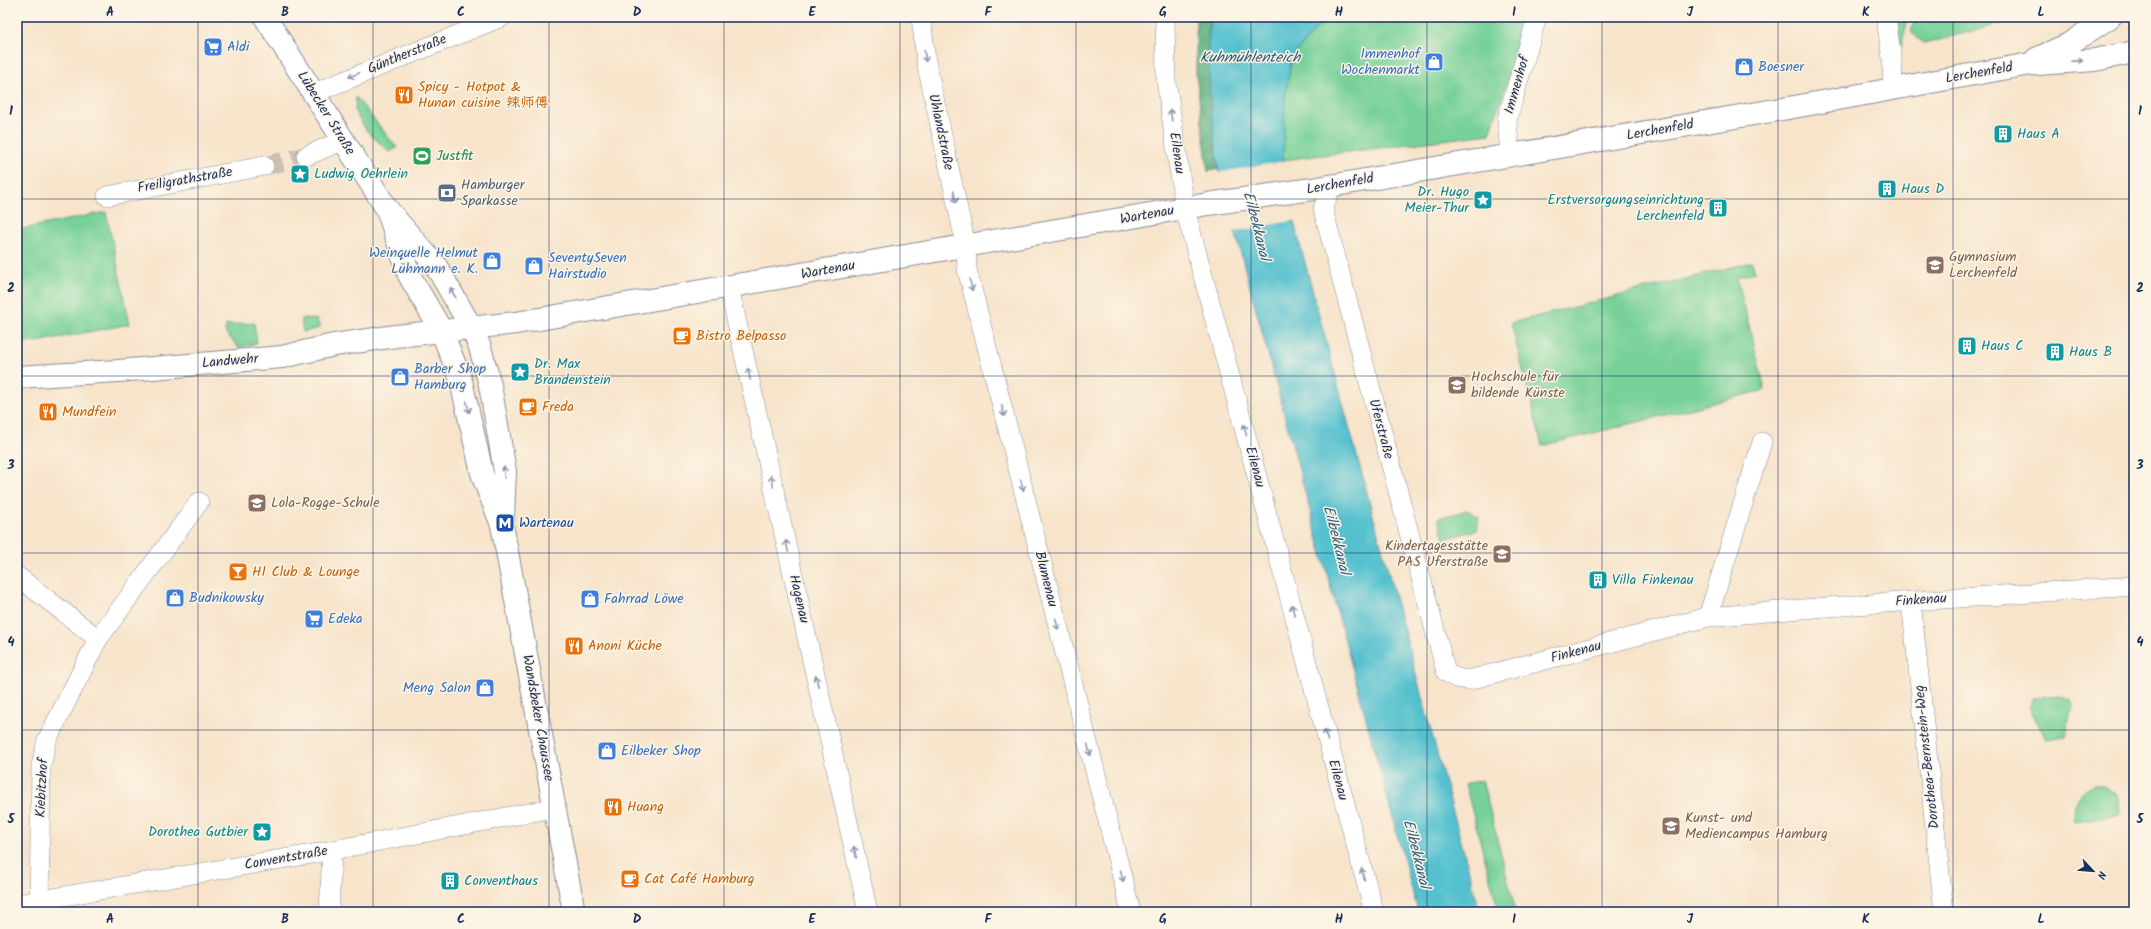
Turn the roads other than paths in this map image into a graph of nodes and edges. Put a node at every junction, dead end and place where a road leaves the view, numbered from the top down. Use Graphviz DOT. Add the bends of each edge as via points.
graph roads {
  1 [pos="265,17"];
  2 [pos="502,17"];
  3 [pos="921,17"];
  4 [pos="1165,17"];
  5 [pos="1537,17"];
  6 [pos="1889,17"];
  7 [pos="2110,17"];
  8 [pos="2134,52"];
  9 [pos="2024,65"];
  10 [pos="1893,88"];
  11 [pos="314,92"];
  12 [pos="344,140"];
  13 [pos="1510,155"];
  14 [pos="306,156"];
  15 [pos="264,166"];
  16 [pos="1331,186"];
  17 [pos="107,196"];
  18 [pos="387,209"];
  19 [pos="1185,209"];
  20 [pos="966,246"];
  21 [pos="729,286"];
  22 [pos="471,327"];
  23 [pos="441,330"];
  24 [pos="17,377"];
  25 [pos="1762,442"];
  26 [pos="199,502"];
  27 [pos="502,525"];
  28 [pos="17,576"];
  29 [pos="2134,586"];
  30 [pos="1911,601"];
  31 [pos="1708,617"];
  32 [pos="98,639"];
  33 [pos="1446,672"];
  34 [pos="554,808"];
  35 [pos="332,850"];
  36 [pos="17,904"];
  37 [pos="39,907"];
  38 [pos="329,912"];
  39 [pos="574,912"];
  40 [pos="868,912"];
  41 [pos="1131,912"];
  42 [pos="1374,912"];
  43 [pos="1944,912"];
  1 -- 11 [label="main road, Lübecker Straße"];
  2 -- 11 [label="street, Güntherstraße, one-way"];
  3 -- 20 [label="street, Uhlandstraße, one-way" via="926,61"];
  19 -- 4 [label="street, Eilenau, one-way" via="1166,80"];
  5 -- 13 [label="street, Immenhof" via="1507,120"];
  6 -- 10 [label="street" via="1887,25"];
  7 -- 9 [label="main road" via="2069,44"];
  9 -- 8 [label="main road, Lerchenfeld, one-way" via="2094,60"];
  9 -- 10 [label="main road, Lerchenfeld"];
  10 -- 13 [label="main road, Lerchenfeld" via="1794,108"];
  11 -- 12 [label="main road, Lübecker Straße"];
  12 -- 14 [label="street"];
  12 -- 18 [label="main road, Lübecker Straße"];
  13 -- 16 [label="main road, Lerchenfeld"];
  15 -- 17 [label="street, Freiligrathstraße"];
  16 -- 19 [label="main road, Lerchenfeld"];
  16 -- 33 [label="street, Uferstraße" via="1324,209 1327,224"];
  22 -- 18 [label="main road, Lübecker Straße, one-way" via="436,266"];
  18 -- 23 [label="main road, Lübecker Straße" via="409,275"];
  19 -- 20 [label="main road, Wartenau"];
  42 -- 19 [label="street, Eilenau, one-way"];
  20 -- 21 [label="main road, Wartenau"];
  20 -- 41 [label="street, Blumenau, one-way" via="967,269"];
  21 -- 22 [label="main road, Wartenau" via="565,315"];
  40 -- 21 [label="street, Hagenau, one-way"];
  22 -- 23 [label="main road, Landwehr"];
  27 -- 22 [label="main road, Wandsbeker Chaussee, one-way" via="505,471 490,385 480,347"];
  23 -- 24 [label="main road, Landwehr" via="334,345 282,357 112,372"];
  23 -- 27 [label="main road, Wandsbeker Chaussee, one-way" via="460,377 483,477"];
  25 -- 31 [label="street"];
  26 -- 32 [label="street, Kiebitzhof"];
  27 -- 34 [label="main road, Wandsbeker Chaussee"];
  28 -- 32 [label="street"];
  29 -- 30 [label="street, Finkenau"];
  30 -- 31 [label="street, Finkenau"];
  30 -- 43 [label="street, Dorothea-Bernstein-Weg"];
  31 -- 33 [label="street, Finkenau" via="1469,680 1456,678"];
  32 -- 37 [label="street, Kiebitzhof" via="47,740 41,766"];
  34 -- 35 [label="street, Conventstraße"];
  34 -- 39 [label="main road, Wandsbeker Chaussee"];
  35 -- 37 [label="street, Conventstraße"];
  35 -- 38 [label="street"];
  36 -- 37 [label="street, Conventstraße"];
}
